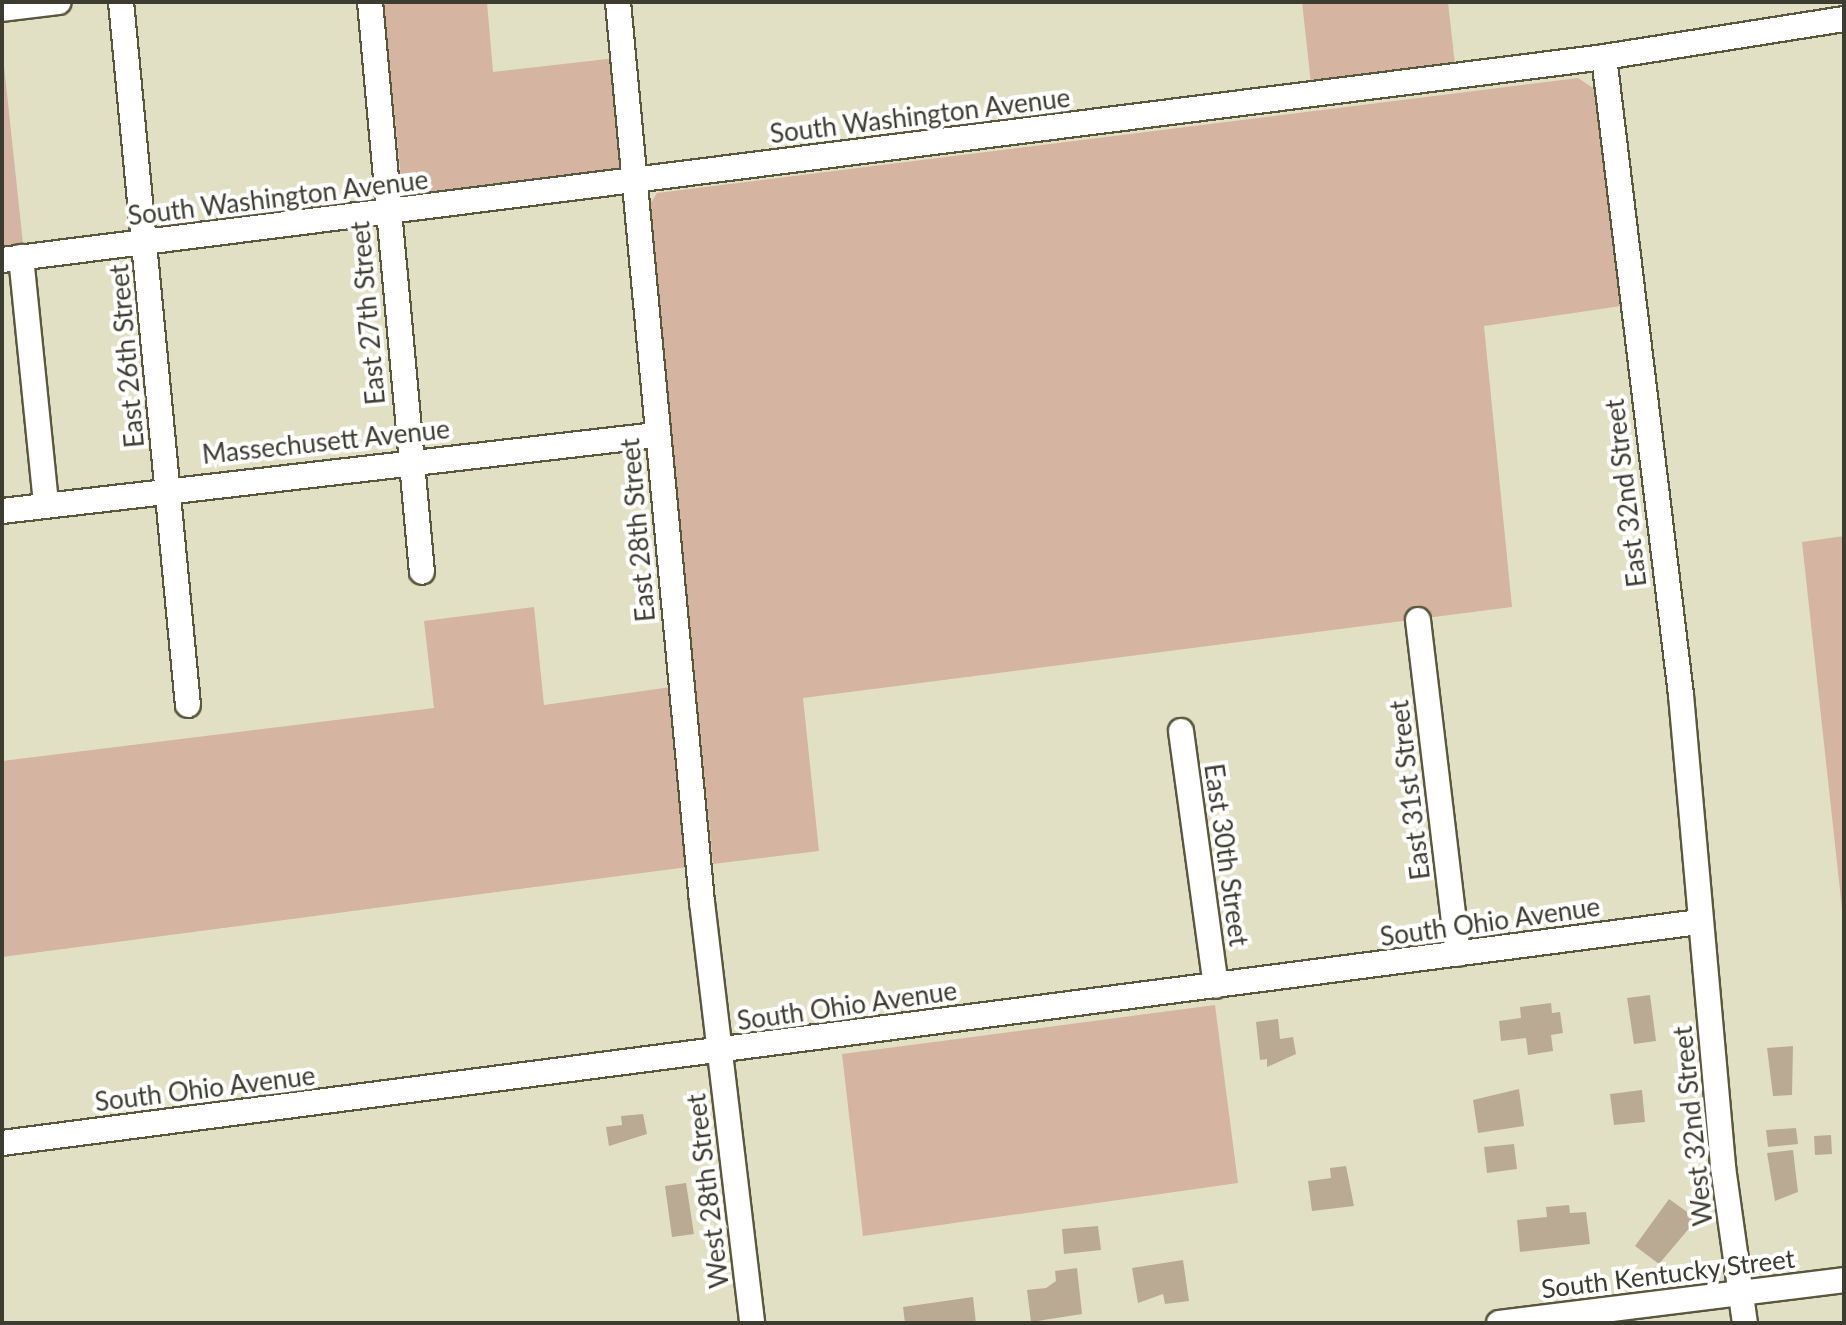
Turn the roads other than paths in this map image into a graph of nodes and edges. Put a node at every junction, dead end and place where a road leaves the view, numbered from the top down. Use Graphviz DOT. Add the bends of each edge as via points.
graph roads {
  1 [pos="59,2"];
  2 [pos="121,2"];
  3 [pos="370,2"];
  4 [pos="618,2"];
  5 [pos="2,9"];
  6 [pos="1844,19"];
  7 [pos="1604,57"];
  8 [pos="634,182"];
  9 [pos="387,213"];
  10 [pos="144,242"];
  11 [pos="12,259"];
  12 [pos="656,435"];
  13 [pos="409,461"];
  14 [pos="167,488"];
  15 [pos="46,505"];
  16 [pos="2,511"];
  17 [pos="422,572"];
  18 [pos="1418,620"];
  19 [pos="188,705"];
  20 [pos="1181,731"];
  21 [pos="1700,922"];
  22 [pos="1458,954"];
  23 [pos="1216,986"];
  24 [pos="720,1052"];
  25 [pos="2,1143"];
  26 [pos="1844,1280"];
  27 [pos="1741,1294"];
  28 [pos="752,1323"];
  29 [pos="1499,1323"];
  30 [pos="1745,1323"];
  1 -- 5 [label="street"];
  2 -- 10 [label="street, East 26th Street"];
  3 -- 9 [label="street, East 27th Street"];
  4 -- 8 [label="street, East 28th Street"];
  6 -- 7 [label="street, South Washington Avenue"];
  7 -- 8 [label="street, South Washington Avenue"];
  7 -- 21 [label="street, East 32nd Street" via="1681,695"];
  8 -- 9 [label="street, South Washington Avenue"];
  8 -- 12 [label="street, East 28th Street"];
  9 -- 10 [label="street, South Washington Avenue"];
  9 -- 13 [label="street, East 27th Street"];
  10 -- 11 [label="street, South Washington Avenue"];
  10 -- 14 [label="street, East 26th Street"];
  11 -- 15 [label="street"];
  12 -- 13 [label="street, Massechusett Avenue"];
  12 -- 24 [label="street, East 28th Street"];
  13 -- 14 [label="street, Massechusett Avenue"];
  13 -- 17 [label="street, East 27th Street"];
  14 -- 15 [label="street, Massechusett Avenue"];
  14 -- 19 [label="street, East 26th Street"];
  15 -- 16 [label="street, Massechusett Avenue"];
  18 -- 22 [label="street, East 31st Street"];
  20 -- 23 [label="street, East 30th Street"];
  21 -- 22 [label="street, South Ohio Avenue"];
  21 -- 27 [label="street, West 32nd Street"];
  22 -- 23 [label="street, South Ohio Avenue"];
  23 -- 24 [label="street, South Ohio Avenue"];
  24 -- 25 [label="street, South Ohio Avenue"];
  24 -- 28 [label="street, West 28th Street"];
  26 -- 27 [label="street, South Kentucky Street"];
  27 -- 29 [label="street, South Kentucky Street"];
  27 -- 30 [label="street, West 32nd Street"];
}
